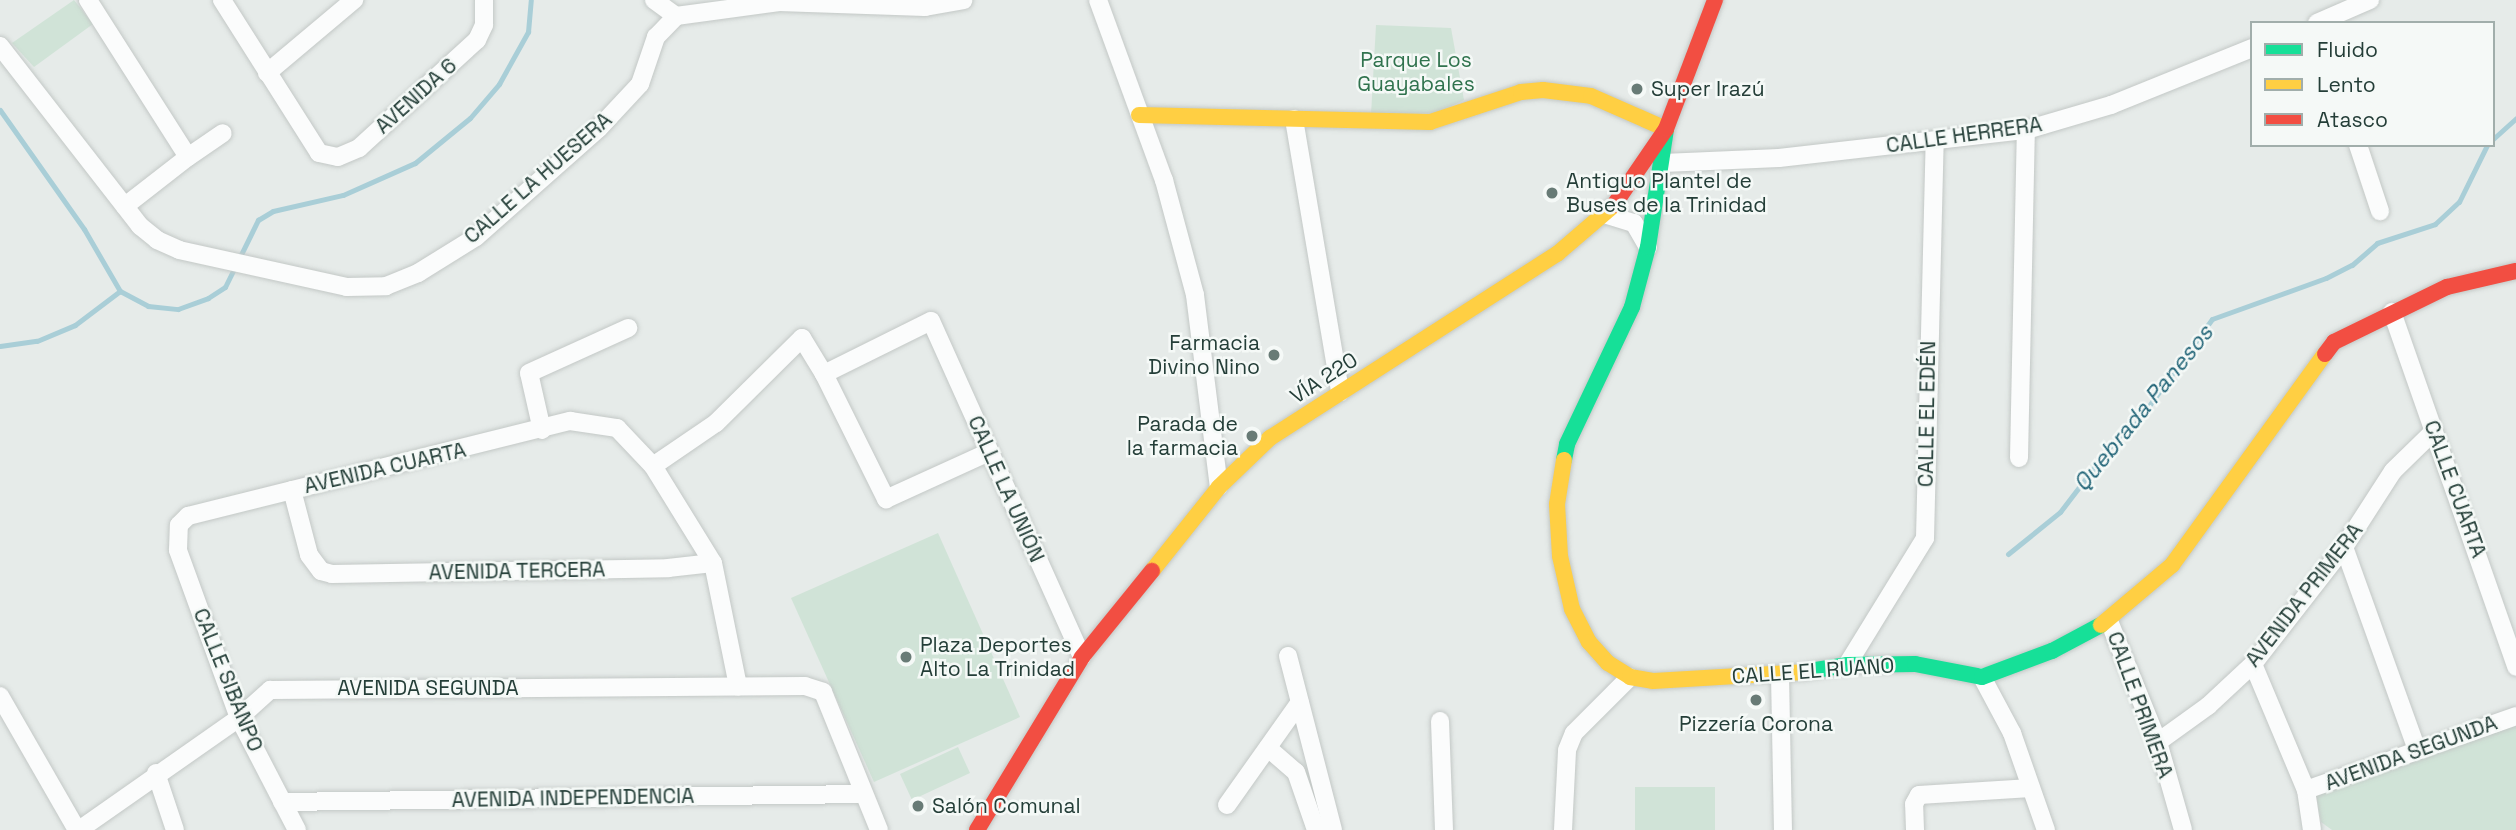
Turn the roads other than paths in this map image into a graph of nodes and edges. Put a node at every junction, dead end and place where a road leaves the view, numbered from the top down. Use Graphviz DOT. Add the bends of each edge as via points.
graph roads {
  1 [pos="88,0"];
  2 [pos="222,0"];
  3 [pos="354,0"];
  4 [pos="484,0"];
  5 [pos="654,0"];
  6 [pos="963,0"];
  7 [pos="1098,0"];
  8 [pos="1714,0"];
  9 [pos="2370,0"];
  10 [pos="676,16"];
  11 [pos="2321,21"];
  12 [pos="0,46"];
  13 [pos="2250,49"];
  14 [pos="267,73"];
  15 [pos="1139,115"];
  16 [pos="1294,119"];
  17 [pos="1666,129"];
  18 [pos="2026,130"];
  19 [pos="223,133"];
  20 [pos="1935,141"];
  21 [pos="2359,147"];
  22 [pos="188,157"];
  23 [pos="1663,163"];
  24 [pos="125,206"];
  25 [pos="2380,211"];
  26 [pos="1607,215"];
  27 [pos="1648,247"];
  28 [pos="2516,271"];
  29 [pos="2392,312"];
  30 [pos="628,328"];
  31 [pos="824,374"];
  32 [pos="1340,392"];
  33 [pos="542,430"];
  34 [pos="2433,432"];
  35 [pos="989,452"];
  36 [pos="2020,458"];
  37 [pos="653,466"];
  38 [pos="1219,487"];
  39 [pos="292,490"];
  40 [pos="179,525"];
  41 [pos="2344,548"];
  42 [pos="713,563"];
  43 [pos="2109,621"];
  44 [pos="1288,656"];
  45 [pos="1082,657"];
  46 [pos="2253,664"];
  47 [pos="1847,665"];
  48 [pos="2516,667"];
  49 [pos="1780,675"];
  50 [pos="1630,677"];
  51 [pos="1982,677"];
  52 [pos="738,686"];
  53 [pos="0,696"];
  54 [pos="1300,702"];
  55 [pos="2516,716"];
  56 [pos="239,718"];
  57 [pos="1440,721"];
  58 [pos="2158,742"];
  59 [pos="1268,748"];
  60 [pos="2417,750"];
  61 [pos="156,773"];
  62 [pos="2031,789"];
  63 [pos="2306,790"];
  64 [pos="863,794"];
  65 [pos="282,802"];
  66 [pos="1227,805"];
  67 [pos="78,830"];
  68 [pos="175,830"];
  69 [pos="296,830"];
  70 [pos="879,830"];
  71 [pos="977,830"];
  72 [pos="1317,830"];
  73 [pos="1333,830"];
  74 [pos="1444,830"];
  75 [pos="1563,830"];
  76 [pos="1783,830"];
  77 [pos="1915,830"];
  78 [pos="2046,830"];
  79 [pos="2183,830"];
  80 [pos="2312,830"];
  1 -- 22 [label="street"];
  2 -- 14 [label="street"];
  3 -- 14 [label="street"];
  4 -- 14 [label="street, AVENIDA 6" via="484,25 477,40 369,139 338,157 319,153"];
  5 -- 10 [label="street"];
  6 -- 10 [label="street" via="925,7 779,2"];
  7 -- 15 [label="street"];
  8 -- 17 [label="street, VÍA 220" via="1704,38"];
  9 -- 11 [label="street"];
  10 -- 24 [label="street, CALLE LA HUESERA" via="656,37 640,83 599,128 476,237 418,273 386,286 348,287 179,250 157,240"];
  12 -- 24 [label="street, CALLE LA HUESERA"];
  13 -- 18 [label="street, CALLE HERRERA" via="2111,104"];
  15 -- 16 [label="street"];
  15 -- 38 [label="street" via="1164,180 1195,295"];
  16 -- 17 [label="street" via="1430,122 1521,92 1543,90 1591,96"];
  16 -- 32 [label="street"];
  17 -- 23 [label="street"];
  17 -- 26 [label="street, VÍA 220"];
  18 -- 20 [label="street, CALLE HERRERA"];
  18 -- 36 [label="street"];
  19 -- 22 [label="street"];
  20 -- 23 [label="street, CALLE HERRERA" via="1722,163"];
  20 -- 47 [label="street, CALLE EL EDÉN" via="1925,538"];
  21 -- 25 [label="street"];
  22 -- 24 [label="street"];
  23 -- 27 [label="street"];
  26 -- 27 [label="street" via="1634,223"];
  26 -- 32 [label="street, VÍA 220" via="1556,254"];
  27 -- 50 [label="street" via="1632,307 1567,444 1557,504 1560,556 1573,609 1589,642 1608,663"];
  28 -- 29 [label="street" via="2447,288"];
  29 -- 34 [label="street, CALLE CUARTA"];
  29 -- 43 [label="street" via="2334,342 2323,353 2172,565"];
  30 -- 33 [label="street" via="529,373"];
  31 -- 35 [label="street" via="886,499"];
  31 -- 35 [label="street, CALLE LA UNIÓN" via="931,321"];
  31 -- 37 [label="street" via="802,338 716,423"];
  32 -- 38 [label="street, VÍA 220" via="1270,438"];
  33 -- 37 [label="street, AVENIDA CUARTA" via="570,421 617,428"];
  33 -- 39 [label="street, AVENIDA CUARTA"];
  34 -- 41 [label="street, AVENIDA PRIMERA" via="2393,471"];
  34 -- 48 [label="street, CALLE CUARTA"];
  35 -- 45 [label="street, CALLE LA UNIÓN"];
  37 -- 42 [label="street"];
  38 -- 45 [label="street, VÍA 220"];
  39 -- 40 [label="street, AVENIDA CUARTA" via="188,516"];
  39 -- 42 [label="street, AVENIDA TERCERA" via="309,555 321,571 332,574 654,569"];
  40 -- 56 [label="street, CALLE SIBANPO" via="178,550"];
  41 -- 46 [label="street, AVENIDA PRIMERA"];
  41 -- 60 [label="street"];
  42 -- 52 [label="street"];
  43 -- 51 [label="street" via="2052,651"];
  43 -- 58 [label="street, CALLE PRIMERA"];
  44 -- 54 [label="street"];
  45 -- 71 [label="street, VÍA 220"];
  46 -- 58 [label="street, AVENIDA PRIMERA" via="2208,706"];
  46 -- 63 [label="street"];
  47 -- 49 [label="street, CALLE EL RUANO"];
  47 -- 51 [label="street, CALLE EL RUANO" via="1915,664"];
  49 -- 50 [label="street, CALLE EL RUANO" via="1653,681"];
  49 -- 76 [label="street"];
  50 -- 75 [label="street" via="1574,733 1567,750"];
  51 -- 62 [label="street" via="2012,733"];
  52 -- 56 [label="street, AVENIDA SEGUNDA" via="281,689 255,699"];
  52 -- 64 [label="street, AVENIDA SEGUNDA" via="805,686 823,692"];
  53 -- 67 [label="street"];
  54 -- 59 [label="street"];
  54 -- 73 [label="street"];
  55 -- 60 [label="street, AVENIDA SEGUNDA"];
  56 -- 61 [label="street, AVENIDA SEGUNDA"];
  56 -- 65 [label="street, CALLE SIBANPO"];
  57 -- 74 [label="street"];
  58 -- 79 [label="street, CALLE PRIMERA"];
  59 -- 66 [label="street"];
  59 -- 72 [label="street" via="1296,772"];
  60 -- 63 [label="street, AVENIDA SEGUNDA"];
  61 -- 67 [label="street, AVENIDA SEGUNDA"];
  61 -- 68 [label="street"];
  62 -- 77 [label="street" via="1919,794 1914,804"];
  62 -- 78 [label="street"];
  63 -- 80 [label="street"];
  64 -- 65 [label="street, AVENIDA INDEPENDENCIA"];
  64 -- 70 [label="street"];
  65 -- 69 [label="street, CALLE SIBANPO"];
}
